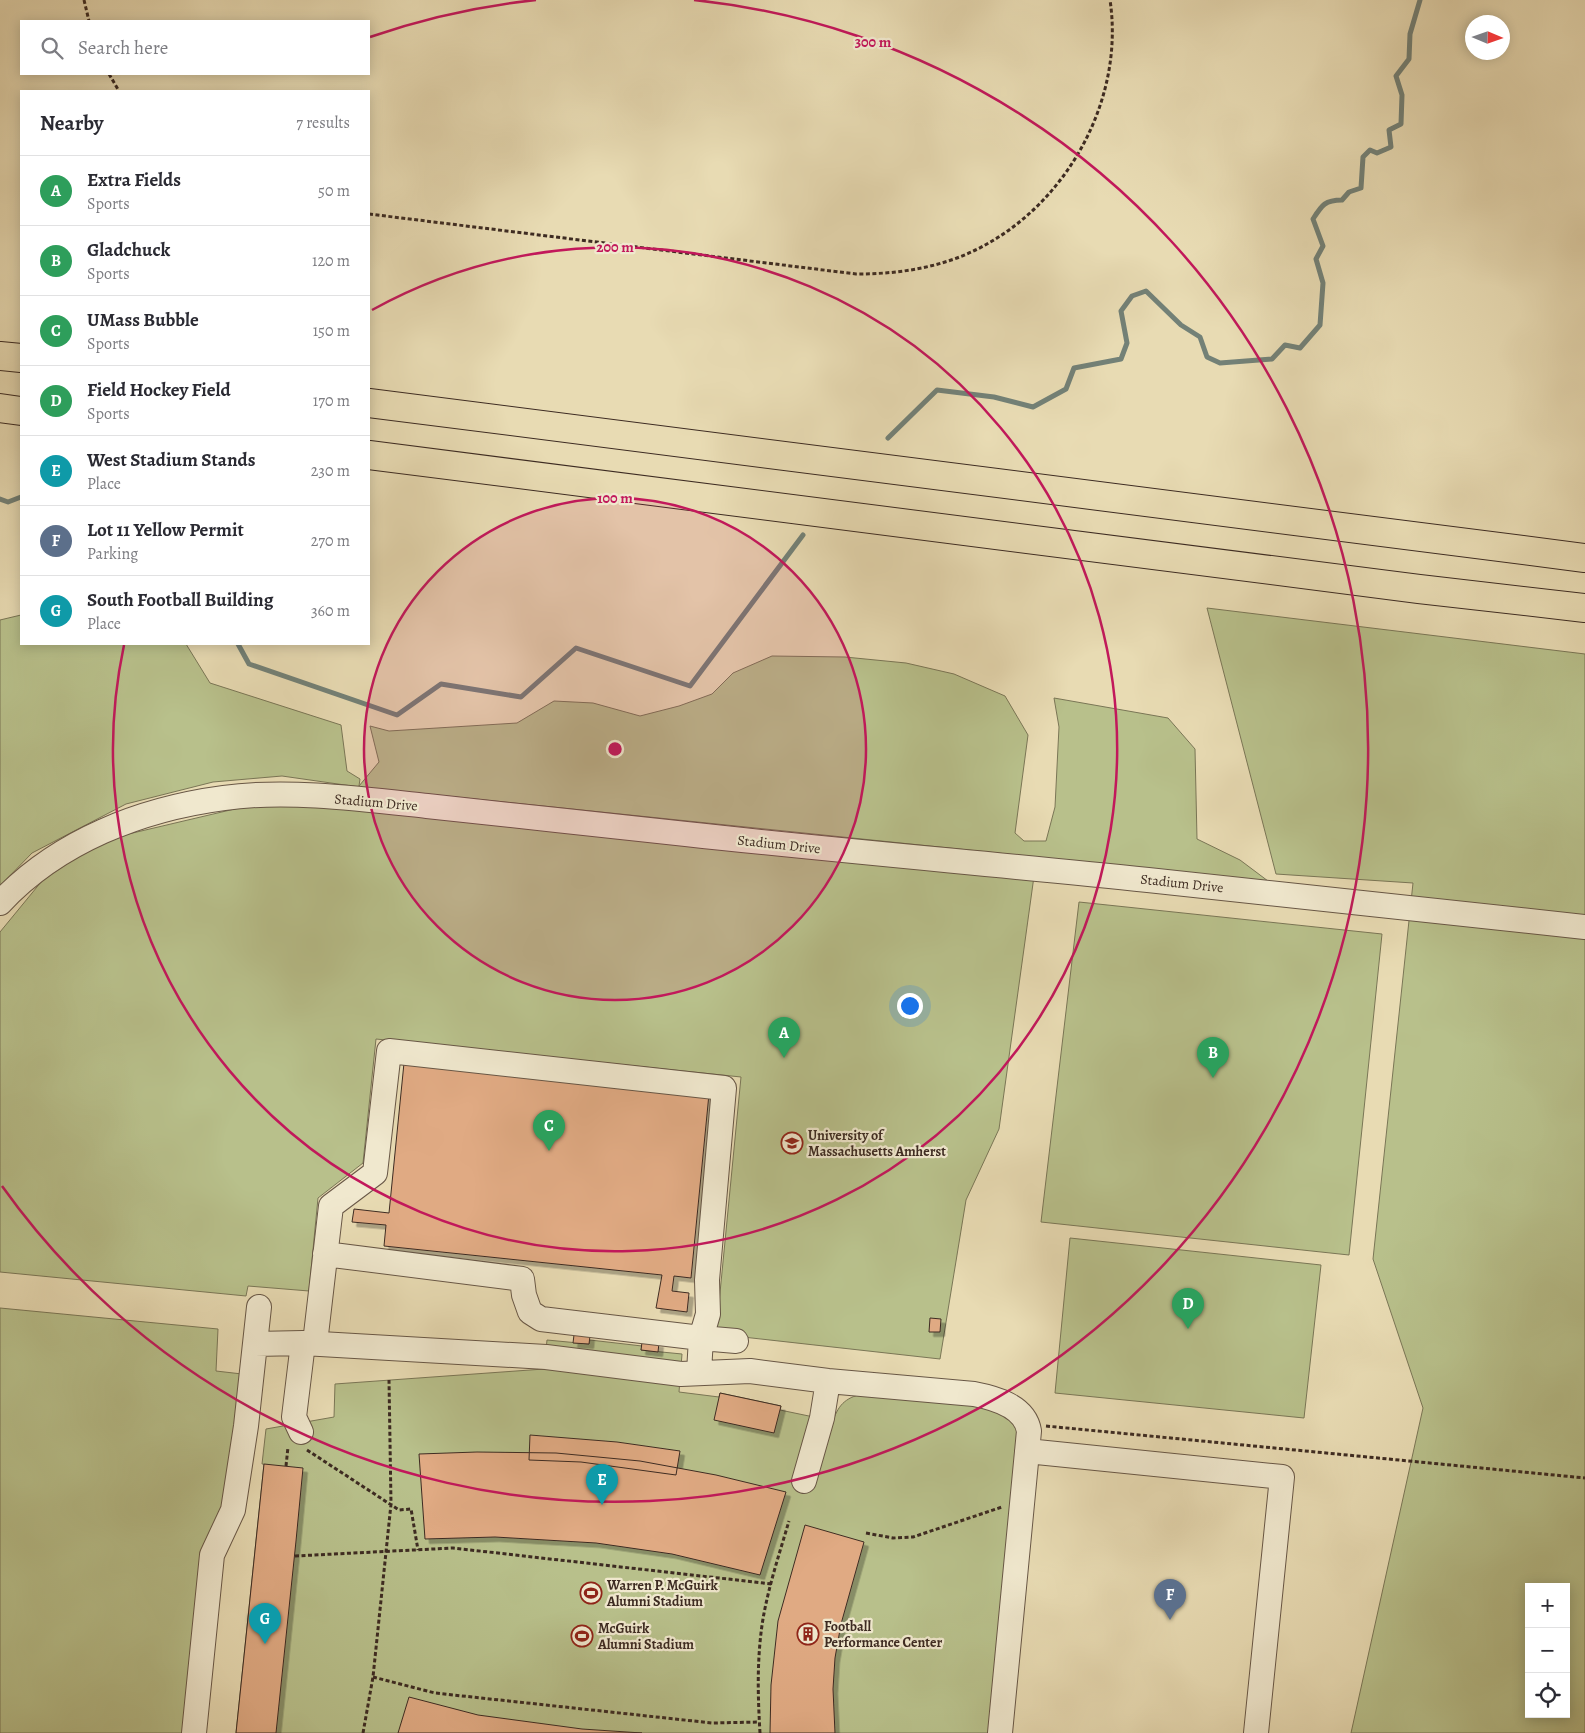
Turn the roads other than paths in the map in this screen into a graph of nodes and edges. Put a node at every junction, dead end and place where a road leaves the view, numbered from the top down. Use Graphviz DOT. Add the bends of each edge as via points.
graph roads {
  1 [pos="0,356"];
  2 [pos="20,358"];
  3 [pos="370,403"];
  4 [pos="0,408"];
  5 [pos="20,411"];
  6 [pos="370,455"];
  7 [pos="1585,558"];
  8 [pos="1585,608"];
  9 [pos="0,903"];
  10 [pos="1585,927"];
  11 [pos="325,1254"];
  12 [pos="259,1307"];
  13 [pos="702,1338"];
  14 [pos="736,1341"];
  15 [pos="309,1343"];
  16 [pos="255,1344"];
  17 [pos="699,1372"];
  18 [pos="828,1381"];
  19 [pos="300,1442"];
  20 [pos="1027,1451"];
  21 [pos="804,1481"];
  22 [pos="194,1733"];
  23 [pos="1000,1733"];
  24 [pos="1256,1733"];
  1 -- 2 [label="main road"];
  3 -- 7 [label="main road"];
  4 -- 5 [label="main road"];
  6 -- 8 [label="main road"];
  9 -- 10 [label="street, Stadium Drive" via="20,883 69,848 118,825 195,803 274,794 382,801"];
  11 -- 13 [label="street" via="522,1279 530,1312 541,1319"];
  11 -- 13 [label="street" via="331,1206 375,1173 389,1051 724,1088 707,1280 708,1314"];
  11 -- 15 [label="street"];
  12 -- 16 [label="street"];
  13 -- 14 [label="street"];
  13 -- 17 [label="street"];
  15 -- 16 [label="street"];
  15 -- 17 [label="street" via="546,1357 681,1374"];
  15 -- 19 [label="street" via="294,1417"];
  16 -- 22 [label="street" via="233,1510 212,1555"];
  17 -- 18 [label="street" via="750,1372"];
  18 -- 20 [label="street" via="993,1398 1015,1409 1028,1424"];
  18 -- 21 [label="street" via="822,1418"];
  20 -- 23 [label="street"];
  20 -- 24 [label="street" via="1282,1477"];
}
